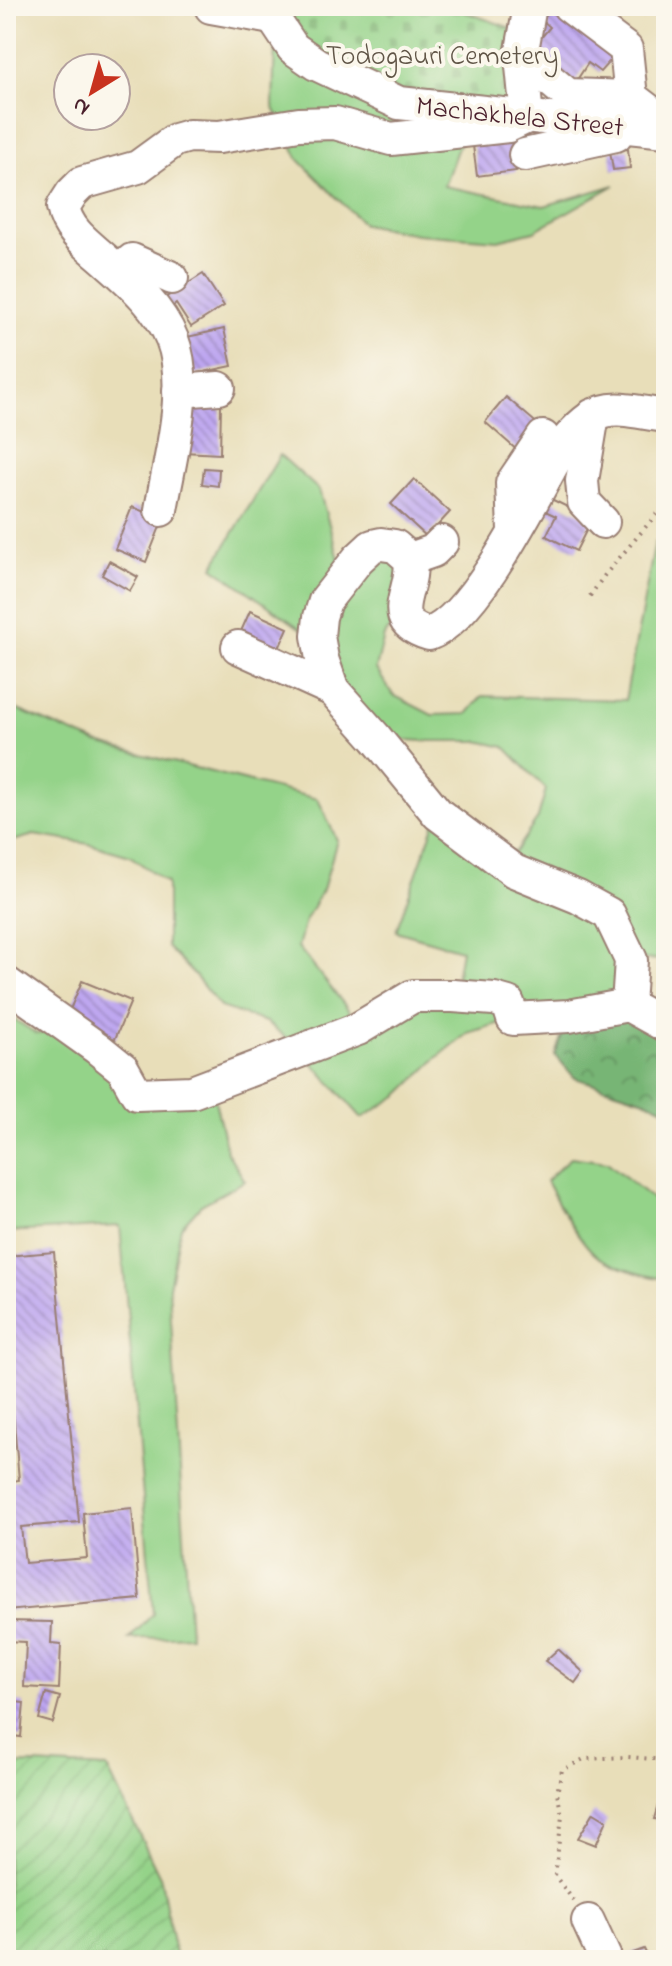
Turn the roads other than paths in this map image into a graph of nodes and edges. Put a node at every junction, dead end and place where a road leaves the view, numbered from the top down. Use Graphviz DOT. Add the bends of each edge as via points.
graph roads {
  1 [pos="530,6"];
  2 [pos="569,6"];
  3 [pos="211,7"];
  4 [pos="269,12"];
  5 [pos="521,56"];
  6 [pos="631,97"];
  7 [pos="527,117"];
  8 [pos="662,127"];
  9 [pos="525,155"];
  10 [pos="120,272"];
  11 [pos="172,278"];
  12 [pos="219,388"];
  13 [pos="179,391"];
  14 [pos="607,412"];
  15 [pos="666,416"];
  16 [pos="543,437"];
  17 [pos="161,510"];
  18 [pos="603,522"];
  19 [pos="514,530"];
  20 [pos="442,542"];
  21 [pos="410,559"];
  22 [pos="238,647"];
  23 [pos="333,690"];
  24 [pos="6,983"];
  25 [pos="628,1005"];
  26 [pos="666,1026"];
  27 [pos="588,1921"];
  28 [pos="606,1960"];
  1 -- 5 [label="street"];
  2 -- 6 [label="street" via="626,49"];
  3 -- 4 [label="street"];
  4 -- 7 [label="street, Machakhela Street" via="293,48 399,103"];
  5 -- 6 [label="street" via="568,95"];
  5 -- 7 [label="street"];
  6 -- 8 [label="street"];
  7 -- 8 [label="street, Machakhela Street"];
  7 -- 10 [label="street" via="508,126 391,139 335,123 175,140 138,167 82,183 63,207 75,233"];
  8 -- 9 [label="street"];
  10 -- 11 [label="street" via="132,260"];
  10 -- 13 [label="street" via="173,340"];
  12 -- 13 [label="street"];
  13 -- 17 [label="street"];
  14 -- 15 [label="street"];
  14 -- 18 [label="street" via="582,481 584,502"];
  14 -- 19 [label="street" via="580,424 564,444"];
  16 -- 19 [label="street" via="512,483"];
  19 -- 21 [label="street" via="477,590 429,634 407,624 403,615"];
  20 -- 21 [label="street"];
  21 -- 23 [label="street" via="395,546 372,546 325,601 318,636"];
  22 -- 23 [label="street"];
  23 -- 25 [label="street" via="438,814 514,871 609,914 631,960"];
  24 -- 25 [label="street" via="123,1069 137,1094 192,1092 358,1029 413,996 494,999 508,1003 513,1019"];
  25 -- 26 [label="street"];
  27 -- 28 [label="street"];
}
